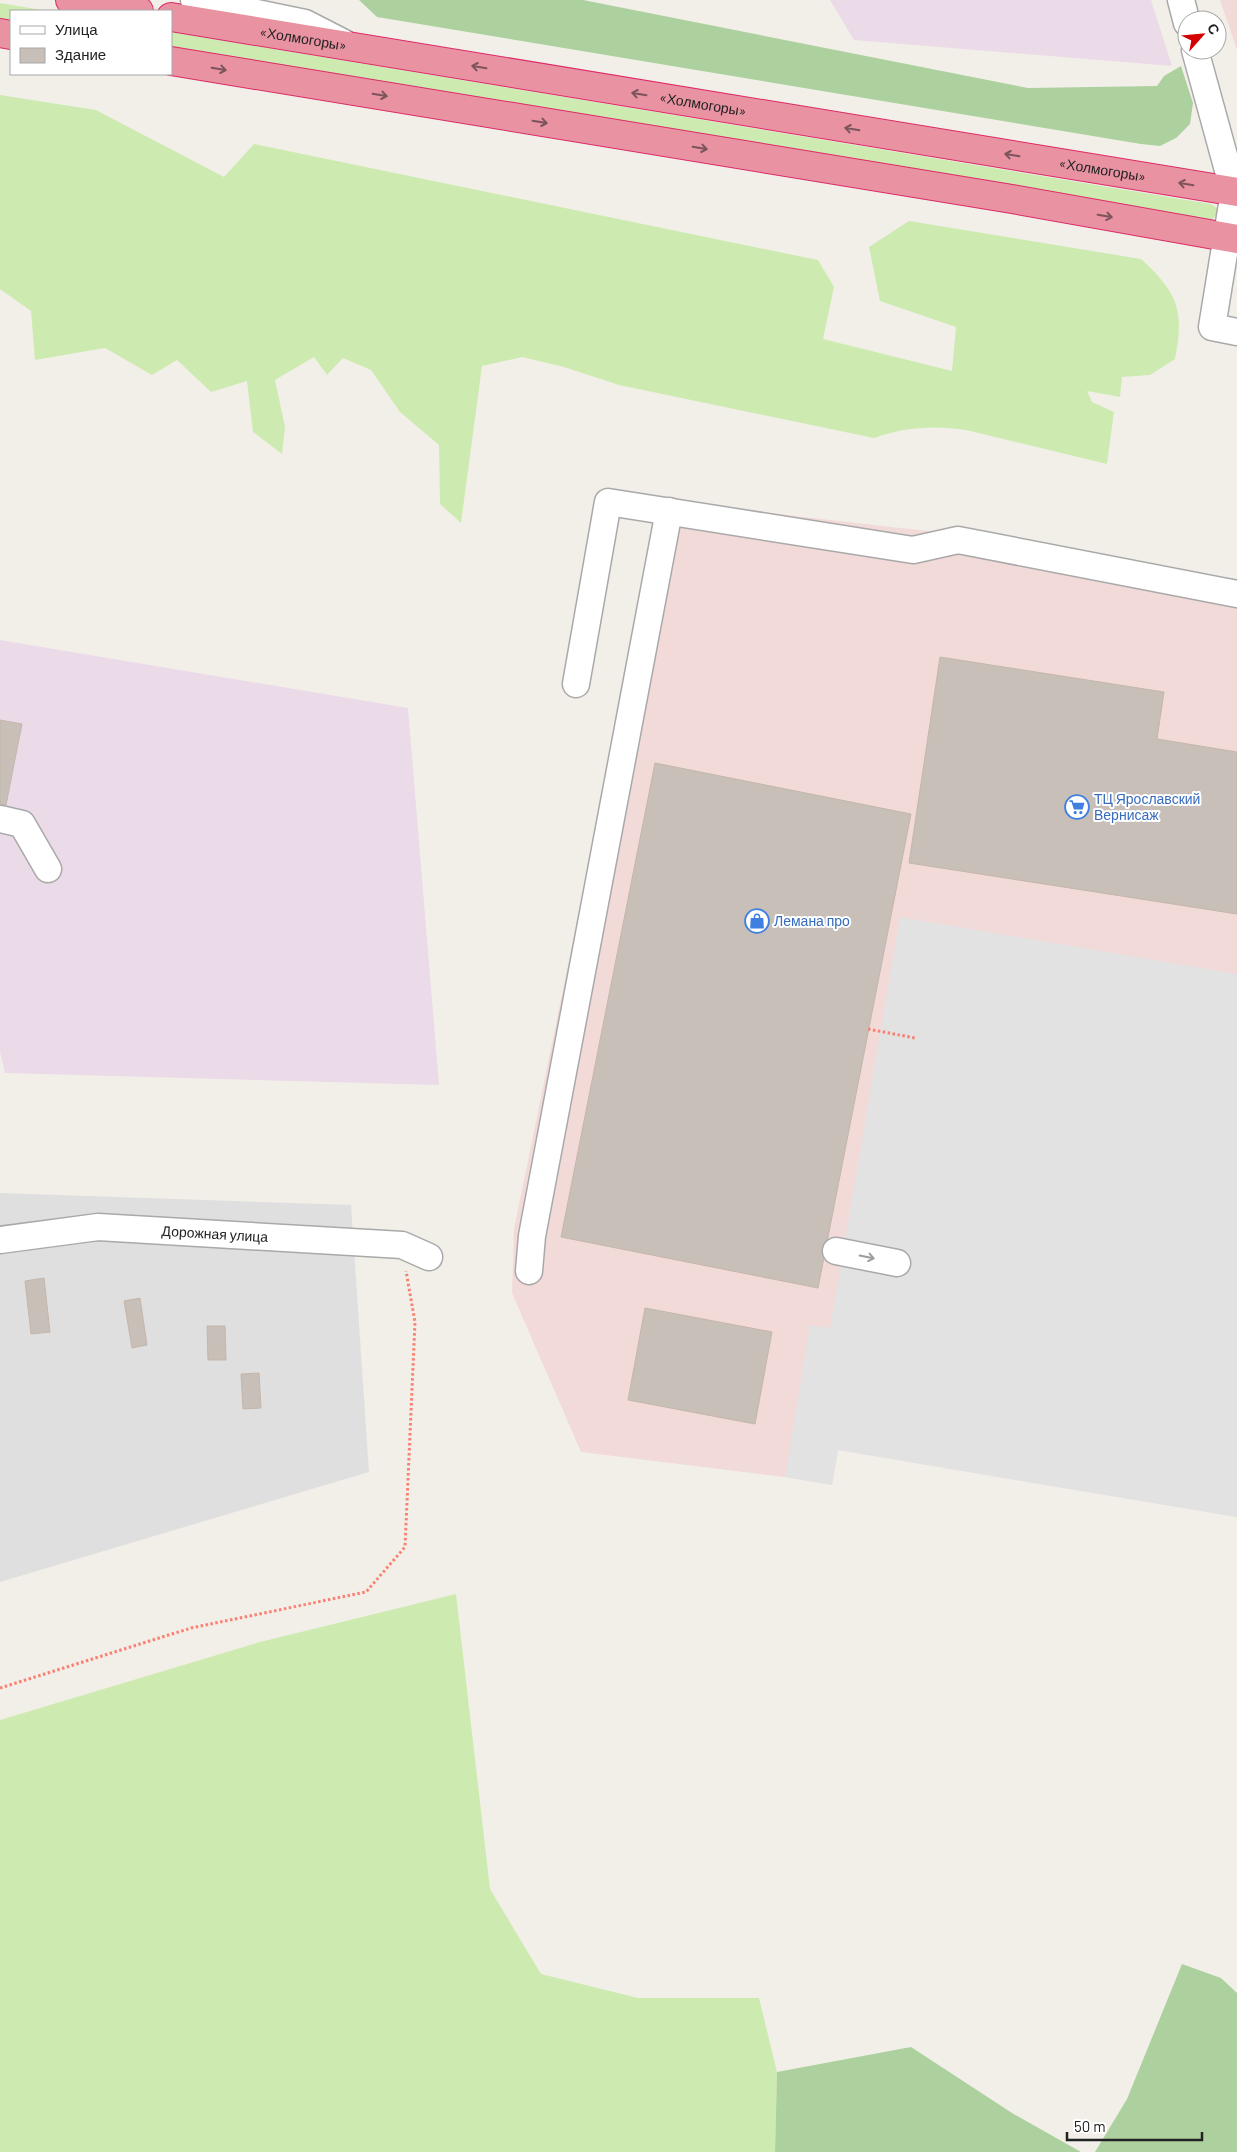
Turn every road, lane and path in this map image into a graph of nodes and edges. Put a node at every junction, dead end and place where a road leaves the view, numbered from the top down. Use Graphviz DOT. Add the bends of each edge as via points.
graph roads {
  1 [pos="70,0"];
  2 [pos="194,0"];
  3 [pos="132,10"];
  4 [pos="172,17"];
  5 [pos="350,46"];
  6 [pos="1197,60"];
  7 [pos="172,61"];
  8 [pos="1236,192"];
  9 [pos="1232,238"];
  10 [pos="1237,332"];
  11 [pos="669,511"];
  12 [pos="1237,594"];
  13 [pos="576,684"];
  14 [pos="0,819"];
  15 [pos="48,869"];
  16 [pos="868,1029"];
  17 [pos="915,1038"];
  18 [pos="0,1240"];
  19 [pos="402,1245"];
  20 [pos="836,1251"];
  21 [pos="430,1257"];
  22 [pos="897,1263"];
  23 [pos="529,1271"];
  24 [pos="0,1688"];
  1 -- 3 [label="highway"];
  2 -- 5 [label="street" via="305,23"];
  4 -- 5 [label="highway, «Холмогоры»"];
  8 -- 5 [label="highway, «Холмогоры», one-way"];
  6 -- 8 [label="street"];
  7 -- 9 [label="highway, one-way"];
  8 -- 9 [label="street"];
  9 -- 10 [label="street" via="1212,328"];
  11 -- 12 [label="street" via="913,550 958,540"];
  11 -- 13 [label="street" via="608,502"];
  11 -- 23 [label="street" via="532,1236"];
  14 -- 15 [label="street" via="22,824"];
  16 -- 17 [label="path"];
  18 -- 19 [label="street, Дорожная улица" via="98,1227"];
  19 -- 21 [label="street, Дорожная улица"];
  19 -- 24 [label="path" via="415,1322 405,1547 366,1592 191,1628"];
  20 -- 22 [label="street, one-way"];
}
